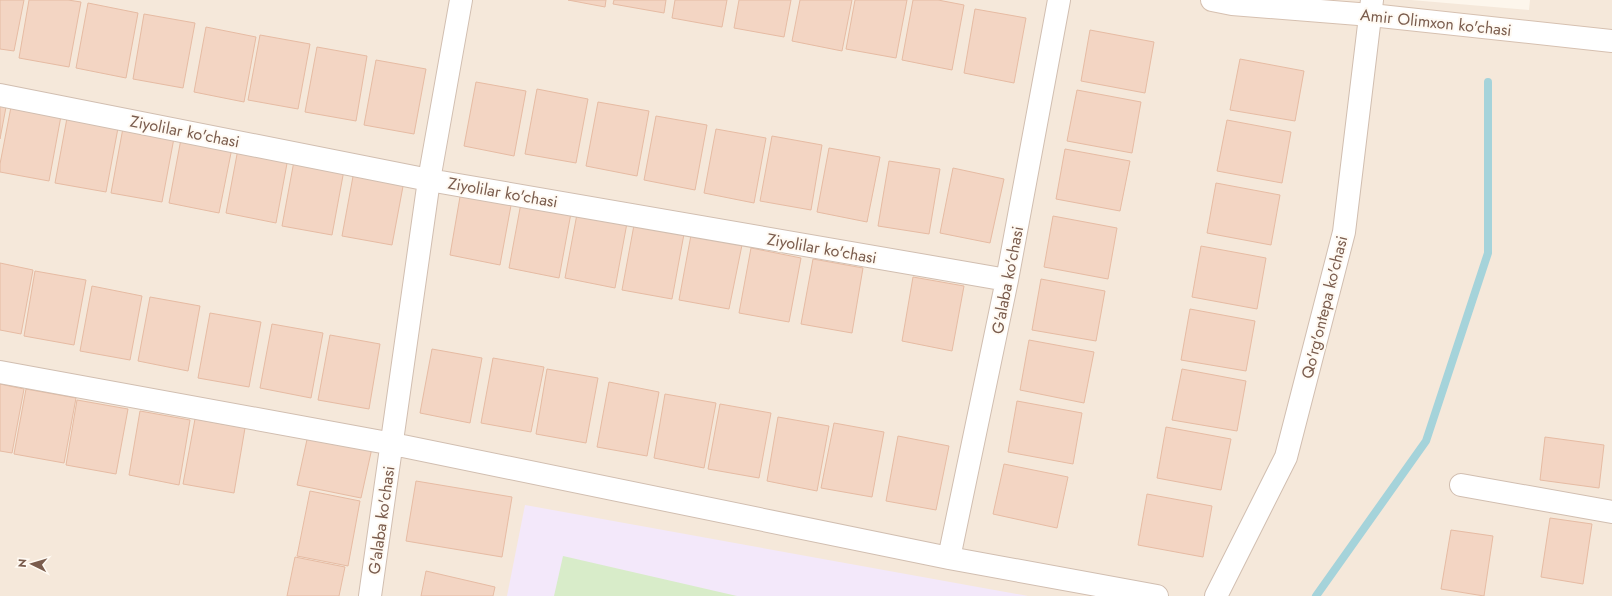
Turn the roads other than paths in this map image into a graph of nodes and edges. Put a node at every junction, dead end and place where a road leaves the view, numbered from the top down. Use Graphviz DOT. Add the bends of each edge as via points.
graph roads {
  1 [pos="461,0"];
  2 [pos="1059,0"];
  3 [pos="1212,0"];
  4 [pos="1371,7"];
  5 [pos="1612,40"];
  6 [pos="0,95"];
  7 [pos="428,180"];
  8 [pos="1007,280"];
  9 [pos="0,372"];
  10 [pos="393,444"];
  11 [pos="1462,485"];
  12 [pos="1612,512"];
  13 [pos="949,558"];
  14 [pos="370,596"];
  15 [pos="1157,596"];
  16 [pos="1216,596"];
  1 -- 7 [label="street, G'alaba ko'chasi"];
  2 -- 8 [label="street, G'alaba ko'chasi"];
  3 -- 4 [label="street, Amir Olimxon ko'chasi" via="1232,4"];
  4 -- 5 [label="street, Amir Olimxon ko'chasi"];
  4 -- 16 [label="street, Qo'rg'ontepa ko'chasi" via="1344,232 1286,457"];
  6 -- 7 [label="street, Ziyolilar ko'chasi"];
  7 -- 8 [label="street, Ziyolilar ko'chasi"];
  7 -- 10 [label="street, G'alaba ko'chasi"];
  8 -- 13 [label="street, G'alaba ko'chasi"];
  9 -- 10 [label="street"];
  10 -- 13 [label="street"];
  10 -- 14 [label="street, G'alaba ko'chasi"];
  11 -- 12 [label="street"];
  13 -- 15 [label="street"];
}
